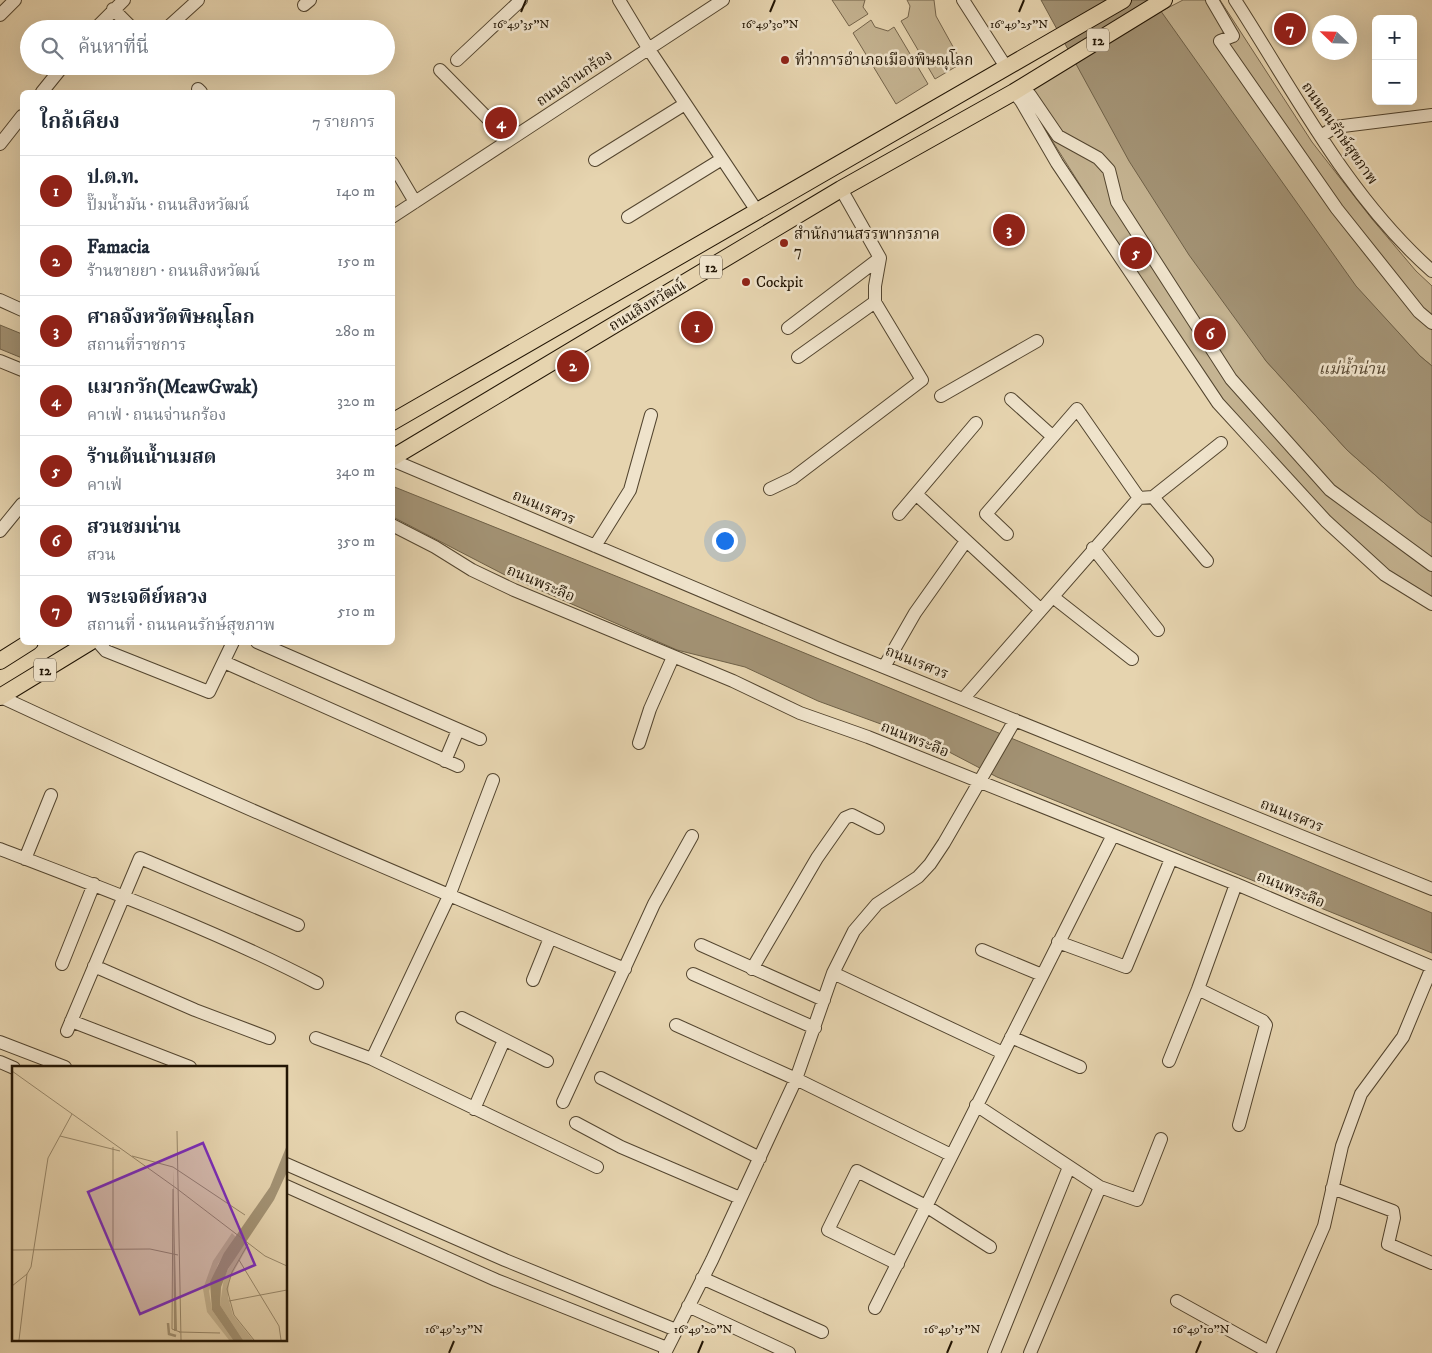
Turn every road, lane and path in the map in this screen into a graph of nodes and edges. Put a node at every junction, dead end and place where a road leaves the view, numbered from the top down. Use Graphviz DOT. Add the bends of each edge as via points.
graph roads {
  1 [pos="15,0"];
  2 [pos="124,0"];
  3 [pos="198,0"];
  4 [pos="521,0"];
  5 [pos="619,0"];
  6 [pos="723,0"];
  7 [pos="963,0"];
  8 [pos="1123,0"];
  9 [pos="1164,0"];
  10 [pos="1212,0"];
  11 [pos="1236,1"];
  12 [pos="113,10"];
  13 [pos="0,15"];
  14 [pos="103,20"];
  15 [pos="124,20"];
  16 [pos="176,20"];
  17 [pos="648,48"];
  18 [pos="457,60"];
  19 [pos="1010,64"];
  20 [pos="440,70"];
  21 [pos="56,75"];
  22 [pos="44,90"];
  23 [pos="1017,96"];
  24 [pos="685,104"];
  25 [pos="1432,115"];
  26 [pos="20,119"];
  27 [pos="1321,136"];
  28 [pos="509,140"];
  29 [pos="0,144"];
  30 [pos="722,159"];
  31 [pos="595,160"];
  32 [pos="395,168"];
  33 [pos="841,189"];
  34 [pos="415,202"];
  35 [pos="757,211"];
  36 [pos="395,215"];
  37 [pos="628,217"];
  38 [pos="769,232"];
  39 [pos="880,258"];
  40 [pos="1432,271"];
  41 [pos="0,300"];
  42 [pos="875,302"];
  43 [pos="20,309"];
  44 [pos="1432,323"];
  45 [pos="788,328"];
  46 [pos="1037,341"];
  47 [pos="798,357"];
  48 [pos="0,361"];
  49 [pos="20,369"];
  50 [pos="941,396"];
  51 [pos="1011,399"];
  52 [pos="652,415"];
  53 [pos="395,420"];
  54 [pos="976,424"];
  55 [pos="1052,436"];
  56 [pos="1221,443"];
  57 [pos="395,457"];
  58 [pos="395,460"];
  59 [pos="770,489"];
  60 [pos="916,494"];
  61 [pos="1153,497"];
  62 [pos="1139,498"];
  63 [pos="20,506"];
  64 [pos="898,514"];
  65 [pos="395,527"];
  66 [pos="0,531"];
  67 [pos="1007,534"];
  68 [pos="966,541"];
  69 [pos="595,546"];
  70 [pos="1093,548"];
  71 [pos="1207,561"];
  72 [pos="1432,565"];
  73 [pos="1053,597"];
  74 [pos="1432,604"];
  75 [pos="1041,610"];
  76 [pos="1158,630"];
  77 [pos="25,645"];
  78 [pos="85,645"];
  79 [pos="101,645"];
  80 [pos="232,645"];
  81 [pos="264,645"];
  82 [pos="674,657"];
  83 [pos="1132,658"];
  84 [pos="0,661"];
  85 [pos="224,662"];
  86 [pos="884,667"];
  87 [pos="1,697"];
  88 [pos="964,698"];
  89 [pos="1015,720"];
  90 [pos="458,730"];
  91 [pos="480,739"];
  92 [pos="639,743"];
  93 [pos="446,761"];
  94 [pos="458,766"];
  95 [pos="981,778"];
  96 [pos="492,780"];
  97 [pos="51,795"];
  98 [pos="878,828"];
  99 [pos="1113,835"];
  100 [pos="692,836"];
  101 [pos="0,849"];
  102 [pos="25,859"];
  103 [pos="1171,859"];
  104 [pos="94,884"];
  105 [pos="1236,884"];
  106 [pos="1432,889"];
  107 [pos="123,896"];
  108 [pos="449,896"];
  109 [pos="298,925"];
  110 [pos="550,938"];
  111 [pos="1058,942"];
  112 [pos="701,945"];
  113 [pos="982,950"];
  114 [pos="62,964"];
  115 [pos="94,966"];
  116 [pos="1432,967"];
  117 [pos="752,969"];
  118 [pos="625,970"];
  119 [pos="833,973"];
  120 [pos="693,974"];
  121 [pos="1042,975"];
  122 [pos="533,980"];
  123 [pos="317,983"];
  124 [pos="1198,989"];
  125 [pos="824,1000"];
  126 [pos="462,1018"];
  127 [pos="676,1025"];
  128 [pos="815,1028"];
  129 [pos="1011,1037"];
  130 [pos="269,1038"];
  131 [pos="316,1038"];
  132 [pos="504,1040"];
  133 [pos="0,1042"];
  134 [pos="1003,1053"];
  135 [pos="372,1060"];
  136 [pos="547,1061"];
  137 [pos="1168,1061"];
  138 [pos="0,1062"];
  139 [pos="62,1066"];
  140 [pos="187,1066"];
  141 [pos="12,1067"];
  142 [pos="1080,1067"];
  143 [pos="600,1078"];
  144 [pos="796,1079"];
  145 [pos="563,1102"];
  146 [pos="976,1105"];
  147 [pos="474,1109"];
  148 [pos="576,1123"];
  149 [pos="1239,1125"];
  150 [pos="1161,1139"];
  151 [pos="951,1155"];
  152 [pos="760,1158"];
  153 [pos="288,1165"];
  154 [pos="598,1167"];
  155 [pos="1069,1167"];
  156 [pos="288,1187"];
  157 [pos="1100,1187"];
  158 [pos="1332,1188"];
  159 [pos="740,1198"];
  160 [pos="926,1206"];
  161 [pos="990,1247"];
  162 [pos="1432,1263"];
  163 [pos="898,1264"];
  164 [pos="702,1278"];
  165 [pos="1178,1301"];
  166 [pos="688,1306"];
  167 [pos="875,1308"];
  168 [pos="676,1330"];
  169 [pos="822,1332"];
  170 [pos="666,1351"];
  171 [pos="1269,1352"];
  172 [pos="789,1353"];
  173 [pos="994,1353"];
  174 [pos="1030,1353"];
  1 -- 13 [label="street"];
  2 -- 12 [label="street"];
  3 -- 16 [label="street"];
  4 -- 18 [label="street"];
  5 -- 17 [label="street"];
  6 -- 17 [label="street, ถนนจ่านกร้อง"];
  7 -- 19 [label="street"];
  8 -- 19 [label="main road, 12"];
  9 -- 23 [label="main road, ถนนสิงหวัฒน์ / 12" via="1032,80"];
  10 -- 44 [label="street" via="1233,36 1220,41 1338,209 1419,312"];
  11 -- 27 [label="street, ถนนคนรักษ์สุขภาพ"];
  12 -- 14 [label="street"];
  12 -- 15 [label="street"];
  17 -- 24 [label="street"];
  17 -- 28 [label="street, ถนนจ่านกร้อง"];
  19 -- 35 [label="main road, ถนนสิงหวัฒน์ / 12"];
  20 -- 28 [label="street"];
  21 -- 22 [label="street"];
  23 -- 33 [label="main road, ถนนสิงหวัฒน์ / 12"];
  23 -- 72 [label="street" via="1030,95 1058,136 1098,158 1109,170 1117,202 1231,379 1330,490"];
  23 -- 74 [label="street" via="1057,163 1218,403 1326,521 1385,575"];
  24 -- 30 [label="street"];
  24 -- 31 [label="street"];
  25 -- 27 [label="street" via="1335,127"];
  26 -- 29 [label="street"];
  27 -- 40 [label="street, ถนนคนรักษ์สุขภาพ" via="1376,212"];
  28 -- 34 [label="street, ถนนจ่านกร้อง"];
  30 -- 35 [label="street"];
  30 -- 37 [label="street"];
  32 -- 34 [label="street"];
  33 -- 38 [label="main road, ถนนสิงหวัฒน์ / 12"];
  33 -- 39 [label="street"];
  34 -- 36 [label="street, ถนนจ่านกร้อง"];
  35 -- 38 [label="main road"];
  35 -- 53 [label="main road, ถนนสิงหวัฒน์ / 12"];
  38 -- 57 [label="main road, ถนนสิงหวัฒน์ / 12"];
  39 -- 42 [label="street"];
  39 -- 45 [label="street"];
  41 -- 43 [label="street"];
  42 -- 47 [label="street"];
  42 -- 59 [label="street" via="922,380 793,478"];
  46 -- 50 [label="street"];
  48 -- 49 [label="street"];
  51 -- 55 [label="street"];
  52 -- 69 [label="street" via="630,490"];
  54 -- 60 [label="street"];
  55 -- 62 [label="street" via="1076,409"];
  55 -- 67 [label="street" via="986,514"];
  56 -- 61 [label="street"];
  58 -- 69 [label="street, ถนนเรศวร"];
  60 -- 64 [label="street"];
  60 -- 68 [label="street"];
  61 -- 62 [label="street"];
  61 -- 71 [label="street"];
  62 -- 70 [label="street"];
  63 -- 66 [label="street"];
  65 -- 82 [label="street, ถนนพระลือ" via="514,590"];
  68 -- 75 [label="street"];
  68 -- 86 [label="street" via="915,613"];
  69 -- 86 [label="street, ถนนเรศวร"];
  70 -- 73 [label="street"];
  70 -- 76 [label="street"];
  73 -- 75 [label="street"];
  73 -- 83 [label="street"];
  75 -- 88 [label="street"];
  77 -- 84 [label="main road, 12"];
  78 -- 87 [label="main road, 12"];
  79 -- 85 [label="street" via="106,651 209,692"];
  80 -- 85 [label="street"];
  81 -- 90 [label="street"];
  82 -- 92 [label="street" via="650,709"];
  82 -- 95 [label="street, ถนนพระลือ" via="800,713"];
  85 -- 93 [label="street"];
  86 -- 88 [label="street, ถนนเรศวร"];
  87 -- 108 [label="street"];
  88 -- 89 [label="street, ถนนเรศวร"];
  89 -- 95 [label="street"];
  89 -- 106 [label="street, ถนนเรศวร"];
  90 -- 91 [label="street"];
  90 -- 93 [label="street"];
  93 -- 94 [label="street"];
  95 -- 99 [label="street, ถนนพระลือ"];
  95 -- 119 [label="street" via="930,864 918,877 877,904 865,916"];
  96 -- 108 [label="street"];
  97 -- 102 [label="street"];
  98 -- 117 [label="street" via="852,815 845,818 817,858"];
  99 -- 103 [label="street, ถนนพระลือ"];
  99 -- 111 [label="street"];
  100 -- 118 [label="street" via="654,904"];
  101 -- 102 [label="street"];
  102 -- 104 [label="street"];
  103 -- 105 [label="street, ถนนพระลือ"];
  103 -- 111 [label="street" via="1126,967"];
  104 -- 107 [label="street"];
  104 -- 114 [label="street"];
  105 -- 116 [label="street, ถนนพระลือ"];
  105 -- 124 [label="street"];
  107 -- 109 [label="street" via="140,858"];
  107 -- 115 [label="street"];
  107 -- 123 [label="street" via="266,956"];
  108 -- 110 [label="street"];
  108 -- 135 [label="street"];
  110 -- 118 [label="street"];
  110 -- 122 [label="street"];
  111 -- 121 [label="street"];
  112 -- 117 [label="street"];
  113 -- 121 [label="street"];
  115 -- 130 [label="street"];
  115 -- 140 [label="street" via="69,1026"];
  116 -- 158 [label="street" via="1402,1037 1361,1094 1342,1146"];
  117 -- 125 [label="street"];
  118 -- 145 [label="street"];
  119 -- 125 [label="street"];
  119 -- 134 [label="street"];
  120 -- 128 [label="street"];
  121 -- 129 [label="street"];
  124 -- 137 [label="street"];
  124 -- 149 [label="street" via="1266,1025"];
  125 -- 128 [label="street"];
  126 -- 132 [label="street"];
  127 -- 144 [label="street"];
  128 -- 144 [label="street"];
  129 -- 134 [label="street"];
  129 -- 142 [label="street"];
  131 -- 135 [label="street"];
  132 -- 136 [label="street"];
  132 -- 147 [label="street"];
  133 -- 139 [label="street"];
  134 -- 146 [label="street"];
  135 -- 147 [label="street"];
  138 -- 141 [label="street"];
  143 -- 152 [label="street"];
  144 -- 151 [label="street"];
  144 -- 152 [label="street"];
  146 -- 151 [label="street"];
  146 -- 155 [label="street"];
  147 -- 154 [label="street"];
  148 -- 159 [label="street"];
  150 -- 157 [label="street" via="1137,1200"];
  151 -- 160 [label="street"];
  152 -- 159 [label="street"];
  153 -- 168 [label="street" via="505,1260"];
  155 -- 157 [label="street"];
  155 -- 173 [label="street"];
  156 -- 170 [label="street" via="496,1280"];
  157 -- 174 [label="street"];
  158 -- 162 [label="street" via="1393,1211 1388,1244"];
  158 -- 171 [label="street" via="1324,1226"];
  159 -- 164 [label="street"];
  160 -- 161 [label="street"];
  160 -- 163 [label="street"];
  160 -- 163 [label="street" via="857,1171 828,1230"];
  163 -- 167 [label="street"];
  164 -- 166 [label="street"];
  164 -- 169 [label="street"];
  165 -- 171 [label="street"];
  166 -- 168 [label="street"];
  166 -- 172 [label="street"];
  168 -- 170 [label="street"];
}
